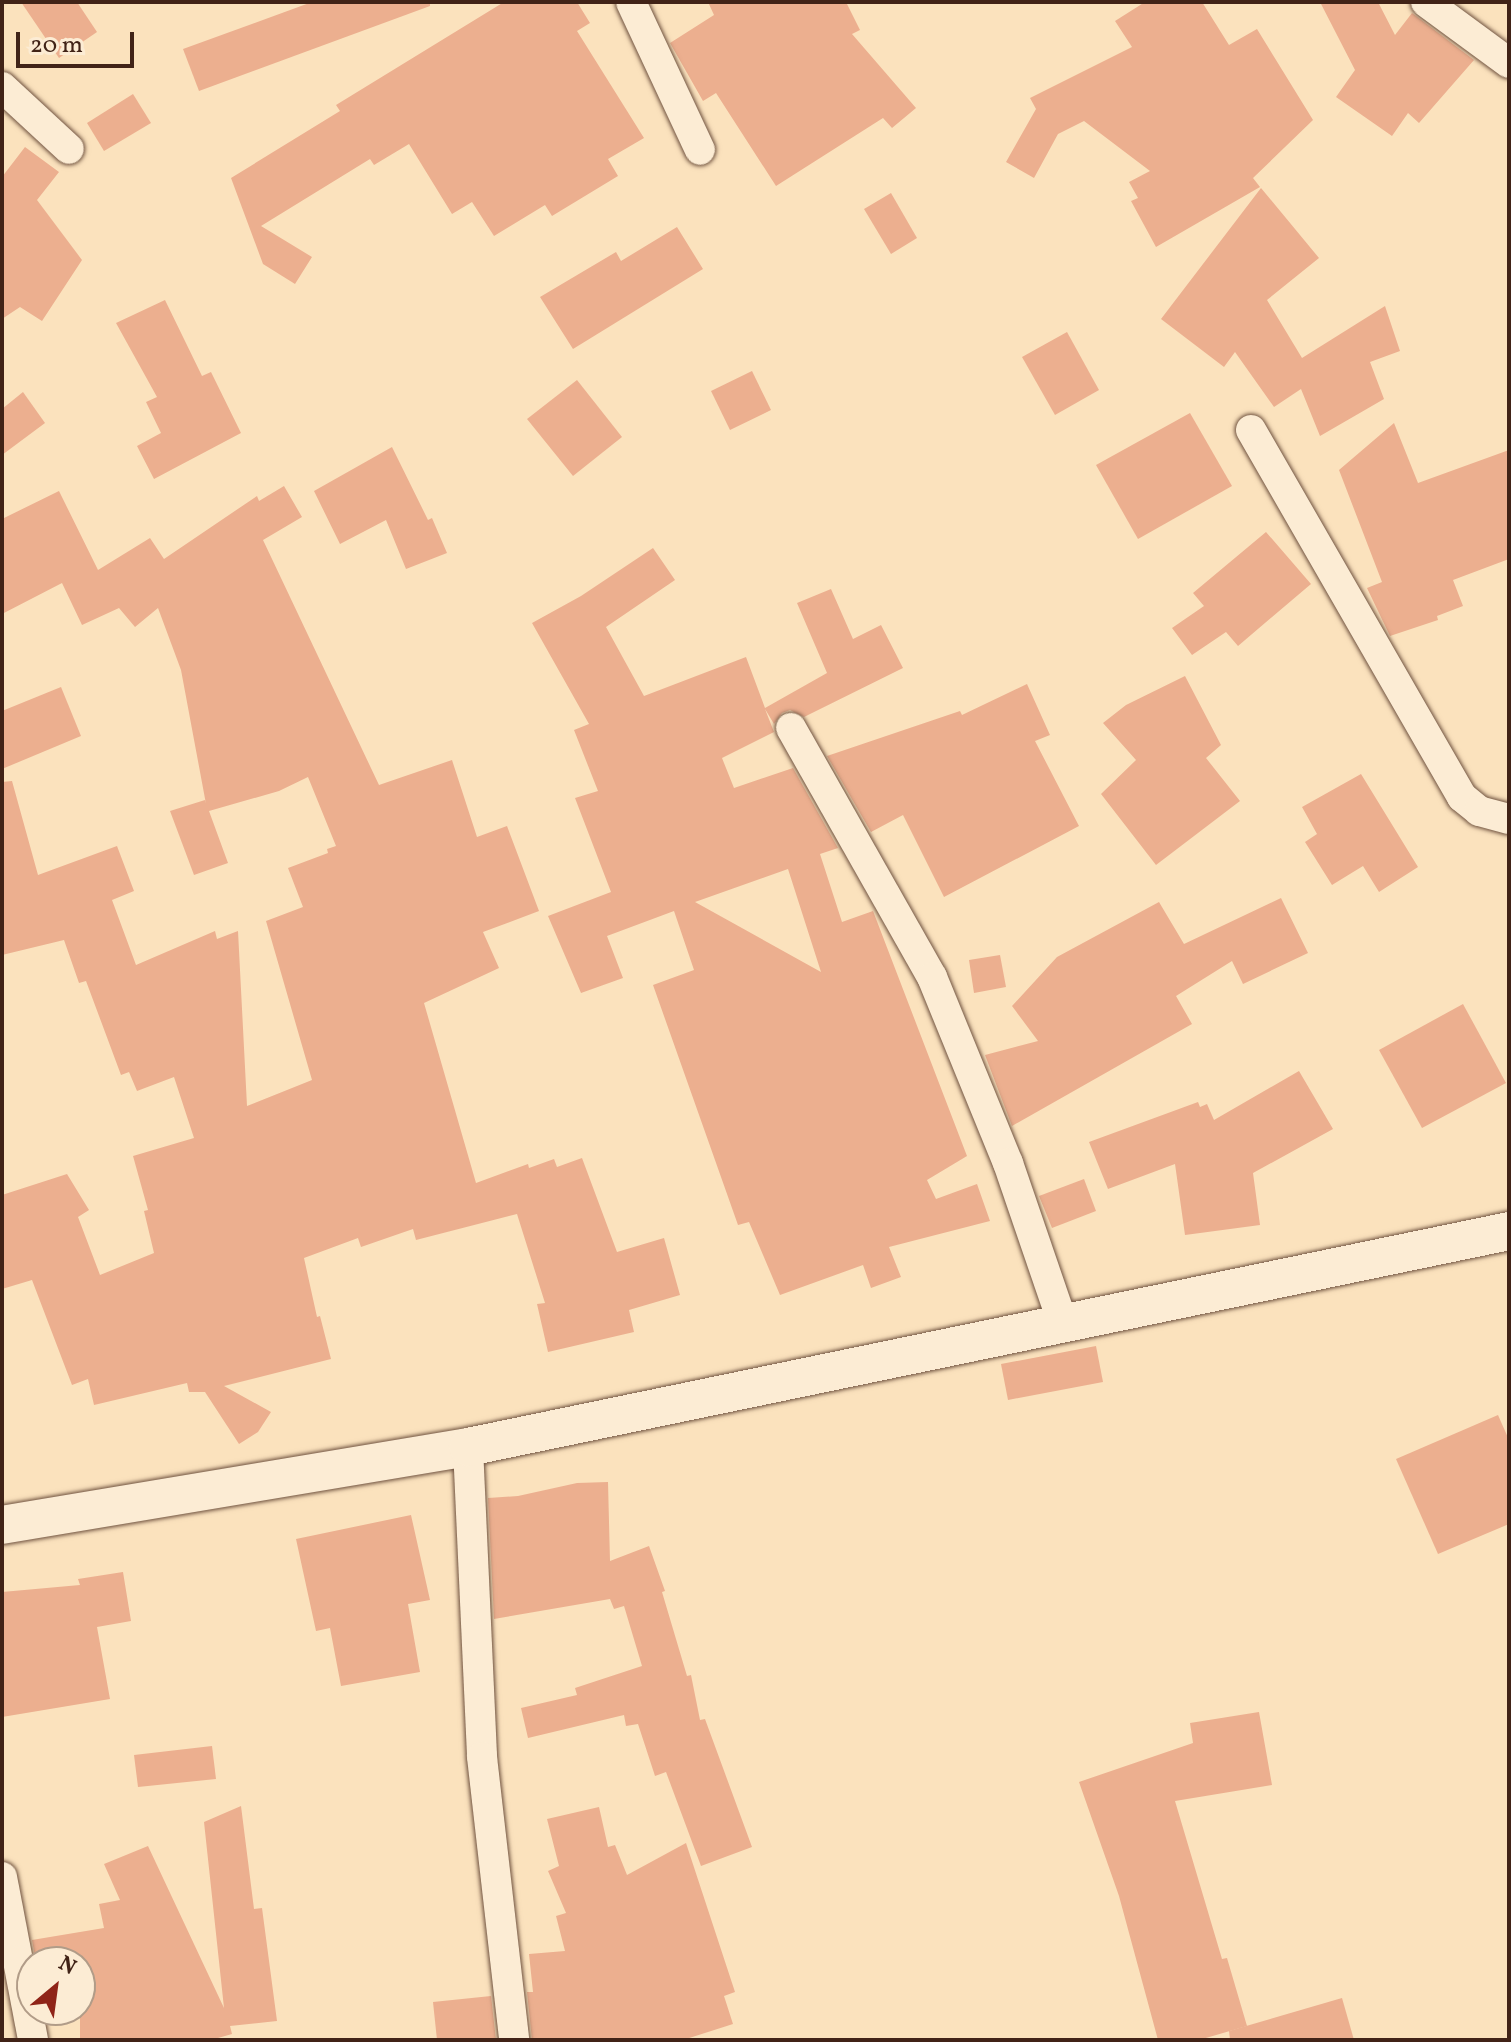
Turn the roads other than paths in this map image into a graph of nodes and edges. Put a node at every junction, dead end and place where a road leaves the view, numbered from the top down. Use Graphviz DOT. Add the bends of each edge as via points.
graph roads {
  1 [pos="631,2"];
  2 [pos="1426,2"];
  3 [pos="1509,63"];
  4 [pos="2,87"];
  5 [pos="69,149"];
  6 [pos="700,150"];
  7 [pos="1251,430"];
  8 [pos="791,728"];
  9 [pos="1509,819"];
  10 [pos="1509,1231"];
  11 [pos="1063,1324"];
  12 [pos="468,1447"];
  13 [pos="2,1525"];
  14 [pos="2,1877"];
  15 [pos="33,2040"];
  16 [pos="514,2040"];
  1 -- 6 [label="street"];
  2 -- 3 [label="street"];
  4 -- 5 [label="street"];
  7 -- 9 [label="street" via="1462,797 1479,811"];
  8 -- 11 [label="street" via="932,977 1003,1150"];
  10 -- 11 [label="street"];
  11 -- 12 [label="street"];
  12 -- 13 [label="street"];
  12 -- 16 [label="street" via="482,1757"];
  14 -- 15 [label="street"];
}
